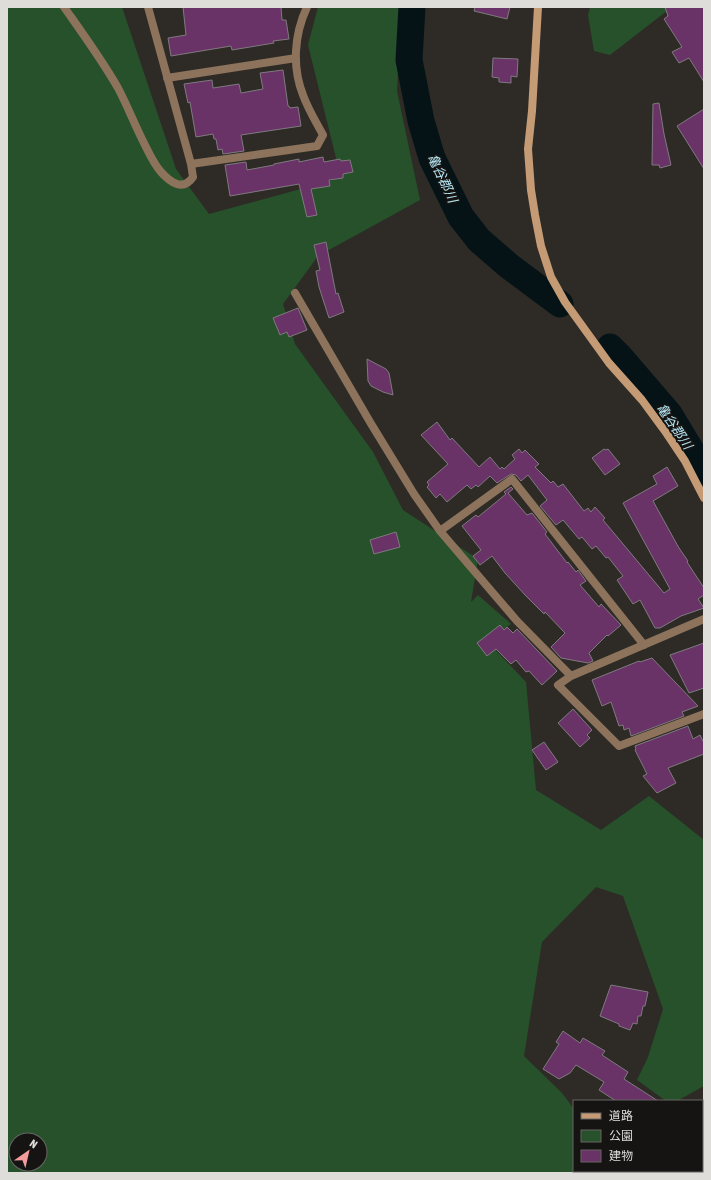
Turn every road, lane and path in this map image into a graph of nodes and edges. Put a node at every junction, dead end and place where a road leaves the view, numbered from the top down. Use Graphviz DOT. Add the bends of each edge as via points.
graph roads {
  1 [pos="64,7"];
  2 [pos="148,7"];
  3 [pos="307,7"];
  4 [pos="538,7"];
  5 [pos="296,58"];
  6 [pos="168,78"];
  7 [pos="191,164"];
  8 [pos="295,293"];
  9 [pos="704,498"];
  10 [pos="440,531"];
  11 [pos="704,619"];
  12 [pos="644,645"];
  13 [pos="571,676"];
  14 [pos="704,714"];
  1 -- 7 [label="street" via="106,68 149,154 161,172 172,182 184,184 190,182 193,176"];
  2 -- 6 [label="street"];
  3 -- 5 [label="street" via="299,28"];
  4 -- 9 [label="street" via="528,149 535,215 551,277 565,302 609,363 642,400 667,434 685,461"];
  5 -- 6 [label="street"];
  5 -- 7 [label="street" via="303,95 323,135 317,146"];
  6 -- 7 [label="street"];
  8 -- 10 [label="street" via="370,422"];
  10 -- 12 [label="street" via="512,479"];
  10 -- 13 [label="street" via="517,621"];
  11 -- 12 [label="street"];
  12 -- 13 [label="street"];
  13 -- 14 [label="street" via="558,685 619,746"];
}
